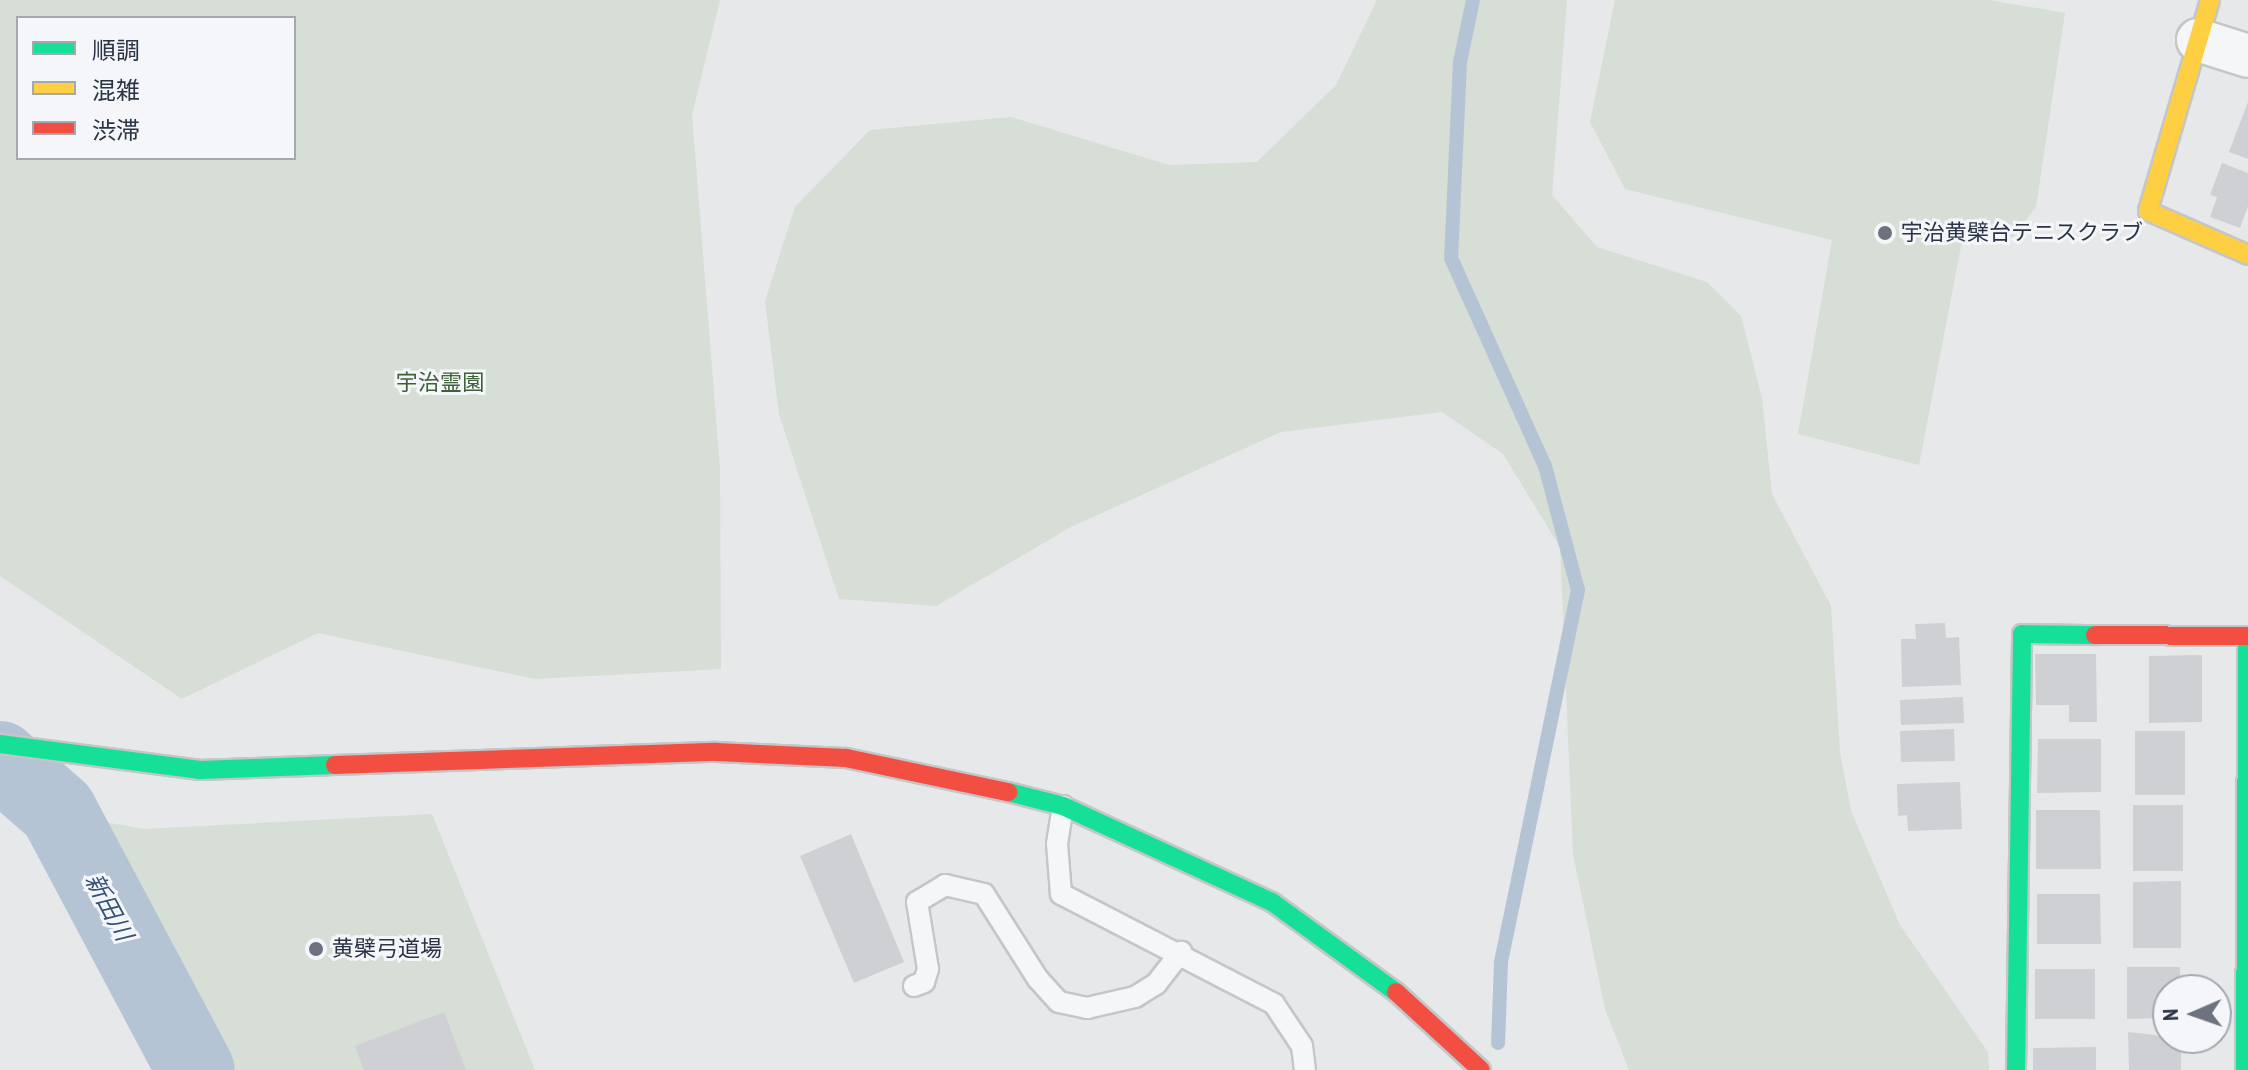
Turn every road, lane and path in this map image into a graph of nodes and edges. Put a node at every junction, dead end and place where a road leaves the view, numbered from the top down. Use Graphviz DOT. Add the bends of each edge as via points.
graph roads {
  1 [pos="2210,0"];
  2 [pos="2198,40"];
  3 [pos="2248,56"];
  4 [pos="2248,255"];
  5 [pos="2248,636"];
  6 [pos="0,744"];
  7 [pos="1063,806"];
  8 [pos="1181,952"];
  9 [pos="914,986"];
  10 [pos="1305,1070"];
  11 [pos="1481,1070"];
  12 [pos="2016,1070"];
  13 [pos="2245,1070"];
  1 -- 2 [label="street"];
  2 -- 3 [label="street"];
  2 -- 4 [label="street" via="2148,211"];
  5 -- 12 [label="street" via="2022,634"];
  5 -- 13 [label="street"];
  6 -- 7 [label="street" via="200,770 716,752 846,758"];
  7 -- 8 [label="lane" via="1057,844 1061,894"];
  7 -- 11 [label="street" via="1272,902 1372,970"];
  8 -- 9 [label="lane" via="1156,984 1135,997 1087,1008 1059,1002 1038,979 984,894 945,885 917,902 928,969 924,982"];
  8 -- 10 [label="lane" via="1274,1004 1302,1046"];
}
